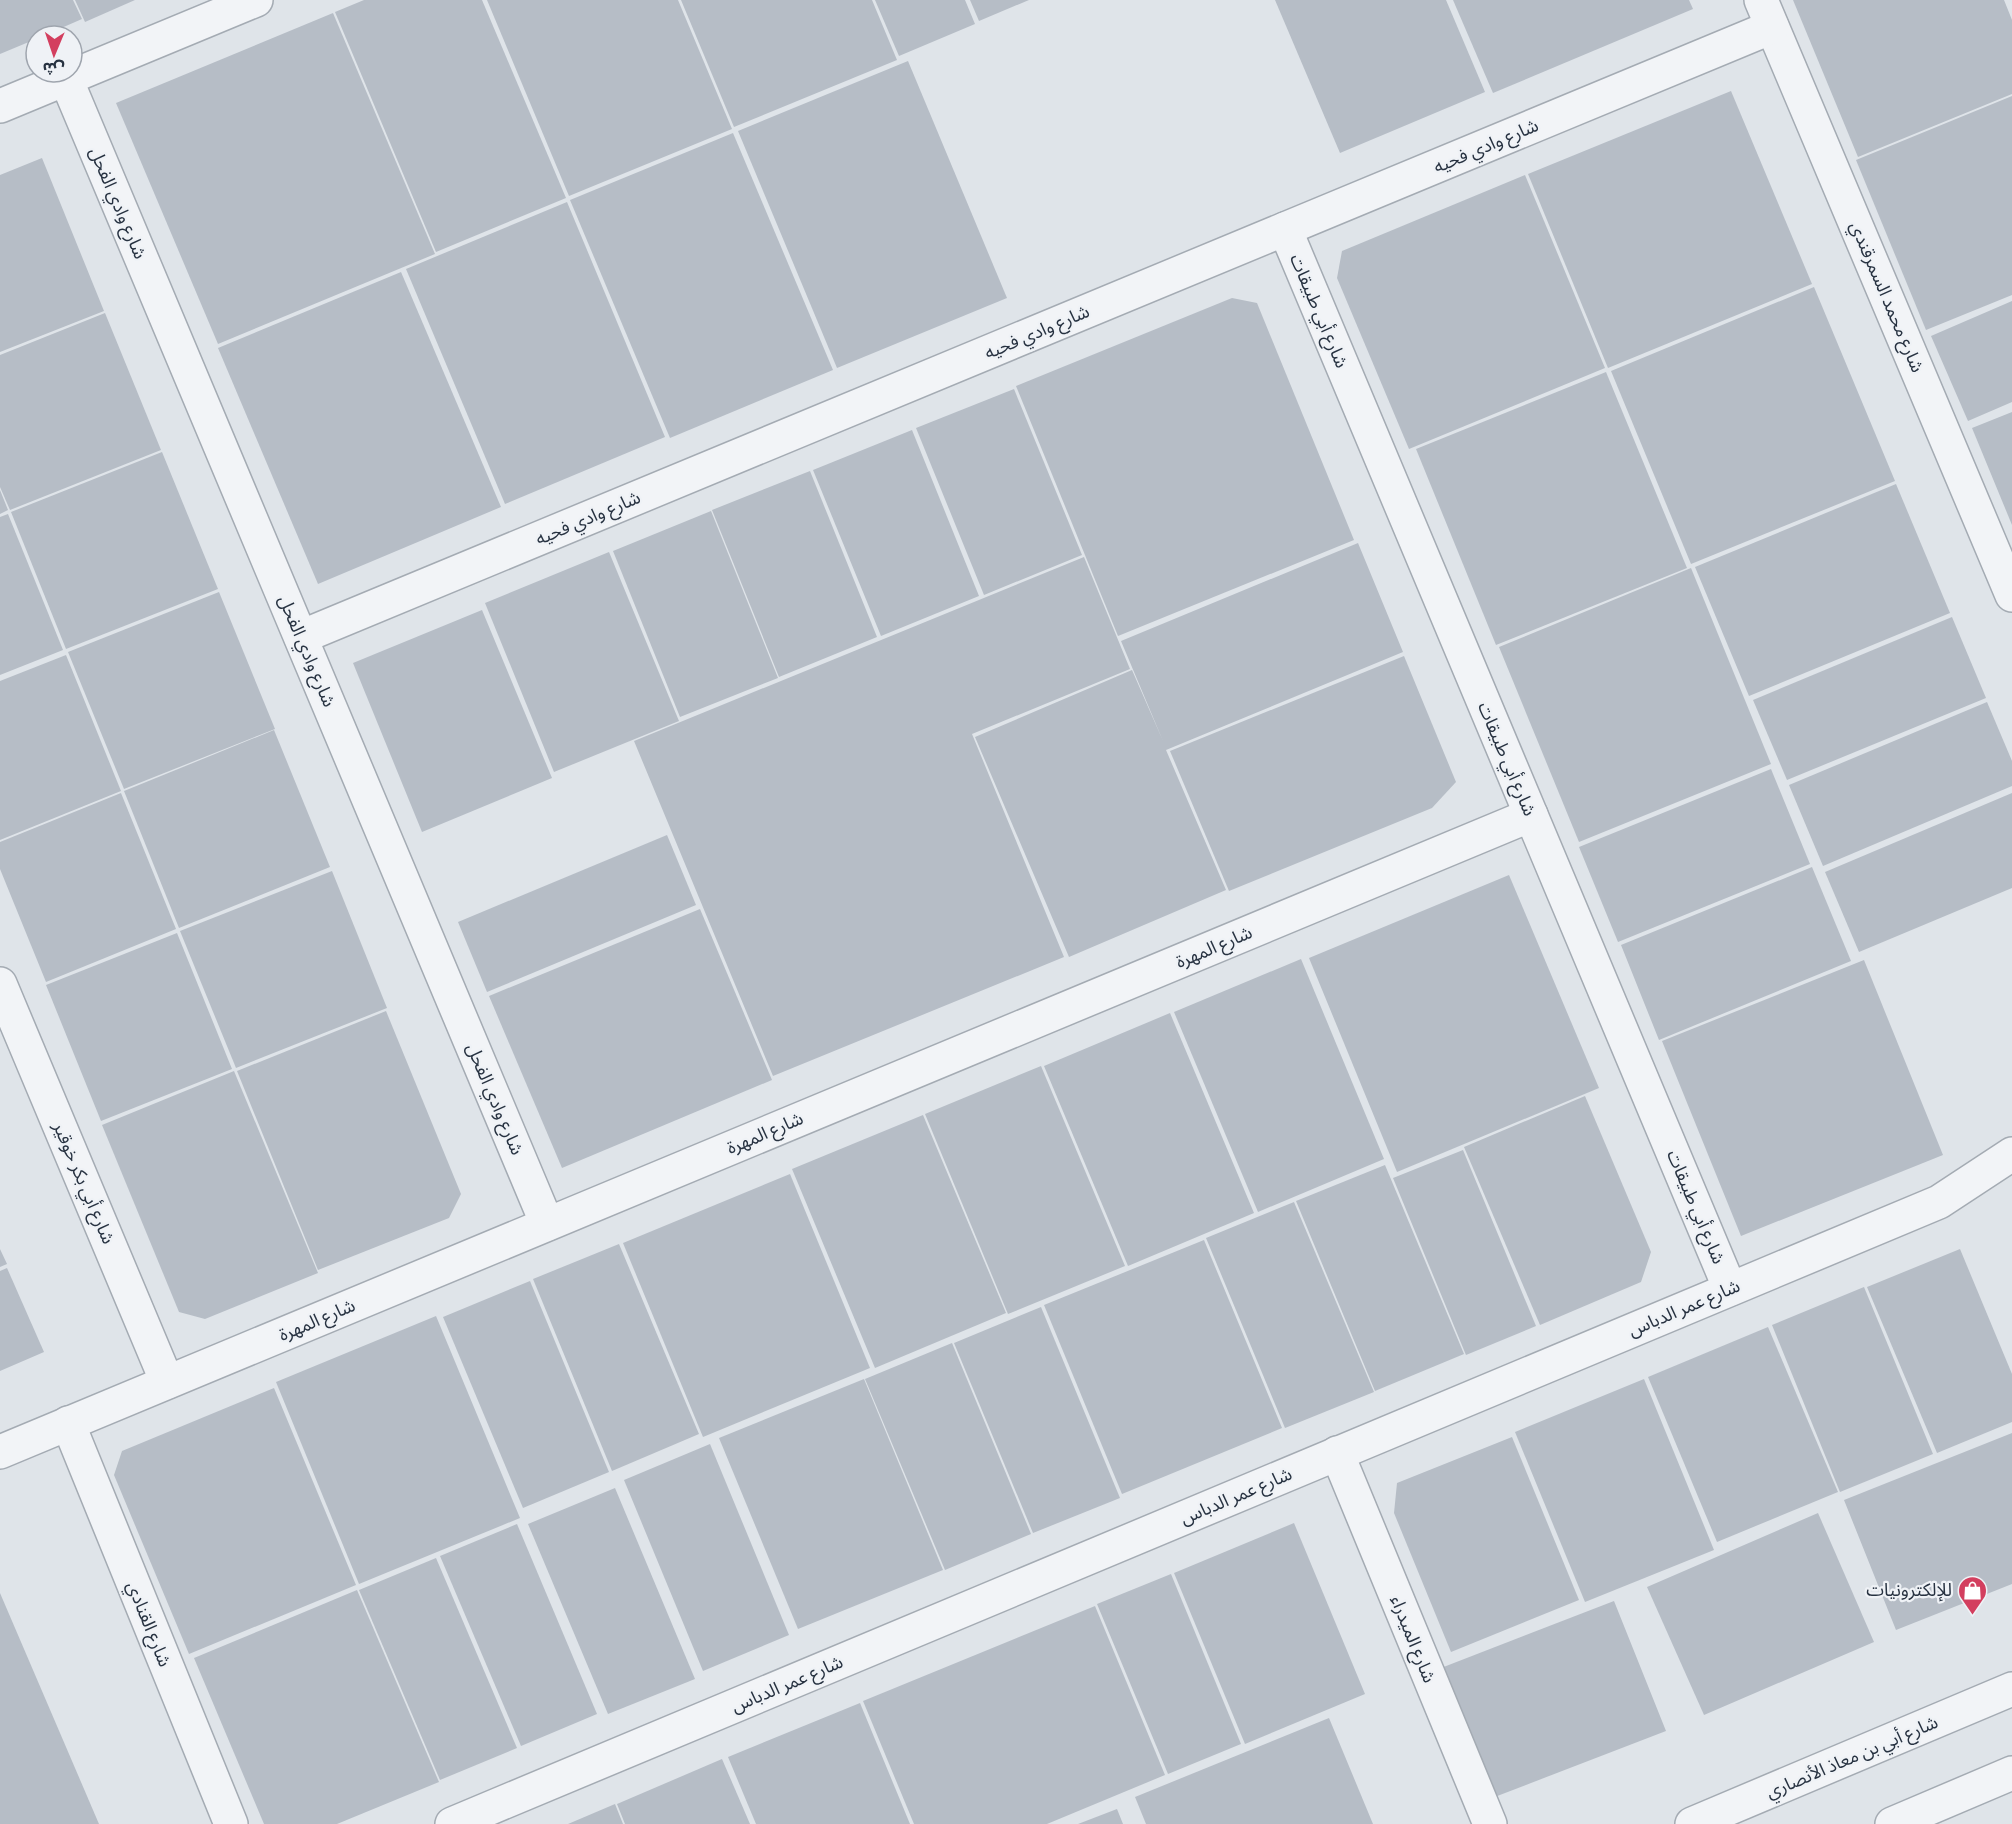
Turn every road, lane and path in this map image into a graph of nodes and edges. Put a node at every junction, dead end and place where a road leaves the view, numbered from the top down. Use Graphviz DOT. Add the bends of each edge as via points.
graph roads {
  1 [pos="256,0"];
  2 [pos="1767,13"];
  3 [pos="84,72"];
  4 [pos="54,84"];
  5 [pos="68,84"];
  6 [pos="0,106"];
  7 [pos="1285,229"];
  8 [pos="2012,595"];
  9 [pos="301,637"];
  10 [pos="1531,815"];
  11 [pos="0,984"];
  12 [pos="2012,1154"];
  13 [pos="547,1224"];
  14 [pos="1730,1289"];
  15 [pos="167,1382"];
  16 [pos="68,1423"];
  17 [pos="0,1452"];
  18 [pos="1337,1453"];
  19 [pos="2012,1689"];
  20 [pos="2012,1773"];
  21 [pos="231,1824"];
  22 [pos="452,1824"];
  23 [pos="1490,1824"];
  24 [pos="1692,1824"];
  25 [pos="1892,1824"];
  1 -- 3 [label="street"];
  2 -- 7 [label="street, شارع وادي فحيه"];
  2 -- 8 [label="street, شارع محمد السمرقندي"];
  4 -- 6 [label="street"];
  5 -- 9 [label="street, شارع وادي الفحل"];
  7 -- 9 [label="street, شارع وادي فحيه"];
  7 -- 10 [label="street, شارع أبي طبيقات"];
  9 -- 13 [label="street, شارع وادي الفحل"];
  10 -- 13 [label="street, شارع المهرة"];
  10 -- 14 [label="street, شارع أبي طبيقات"];
  11 -- 15 [label="street, شارع أبي بكر خوقير"];
  12 -- 14 [label="street, شارع عمر الدباس" via="1939,1202"];
  13 -- 15 [label="street, شارع المهرة"];
  14 -- 18 [label="street, شارع عمر الدباس"];
  15 -- 16 [label="street, شارع المهرة"];
  16 -- 17 [label="street, شارع المهرة"];
  16 -- 21 [label="street, شارع القنادي"];
  18 -- 22 [label="street, شارع عمر الدباس"];
  18 -- 23 [label="street, شارع الميدراء"];
  19 -- 24 [label="street, شارع أبي بن معاذ الأنصاري"];
  20 -- 25 [label="street"];
}
